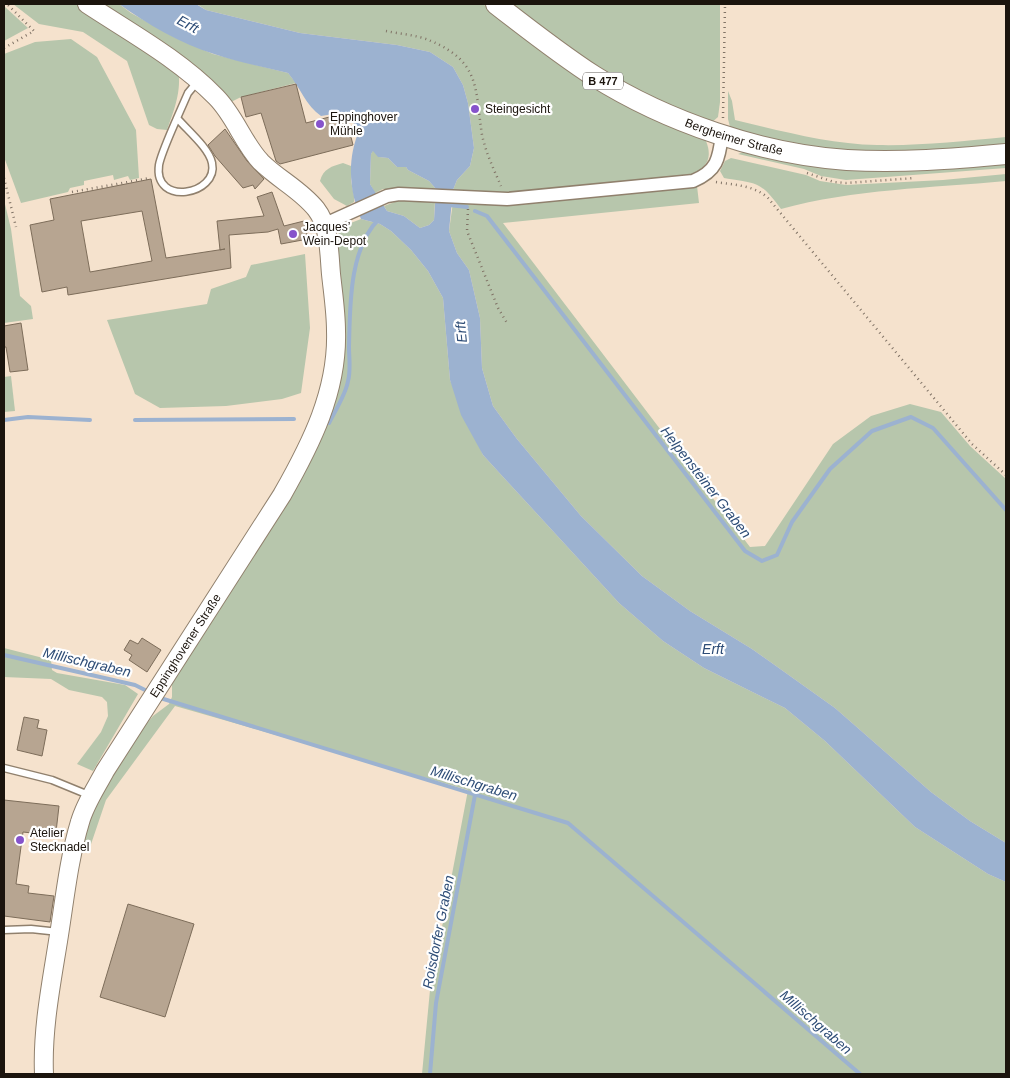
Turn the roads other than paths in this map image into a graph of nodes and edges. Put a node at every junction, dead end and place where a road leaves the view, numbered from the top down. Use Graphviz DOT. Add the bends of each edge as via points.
graph roads {
  1 [pos="87,4"];
  2 [pos="496,4"];
  3 [pos="198,80"];
  4 [pos="177,118"];
  5 [pos="722,135"];
  6 [pos="1006,154"];
  7 [pos="325,224"];
  8 [pos="4,768"];
  9 [pos="91,796"];
  10 [pos="4,930"];
  11 [pos="60,933"];
  12 [pos="44,1074"];
  1 -- 3 [label="main road"];
  2 -- 5 [label="main road, Bergheimer Straße / B 477" via="596,77 657,110"];
  3 -- 4 [label="lane"];
  3 -- 7 [label="main road" via="230,114 260,161 316,209"];
  4 -- 4 [label="lane" via="208,153 213,165 211,175 194,191 174,192 165,186 160,176 159,166"];
  5 -- 6 [label="main road, Bergheimer Straße / B 477" via="845,160 901,162"];
  5 -- 7 [label="street" via="719,157 712,170 703,177 681,183 507,199 398,194"];
  7 -- 9 [label="main road, Eppinghovener Straße" via="336,332 334,361 322,417 282,494"];
  8 -- 9 [label="lane" via="52,780"];
  9 -- 11 [label="main road, Eppinghovener Straße" via="75,842"];
  10 -- 11 [label="lane"];
  11 -- 12 [label="main road, Eppinghovener Straße" via="44,1042"];
}
